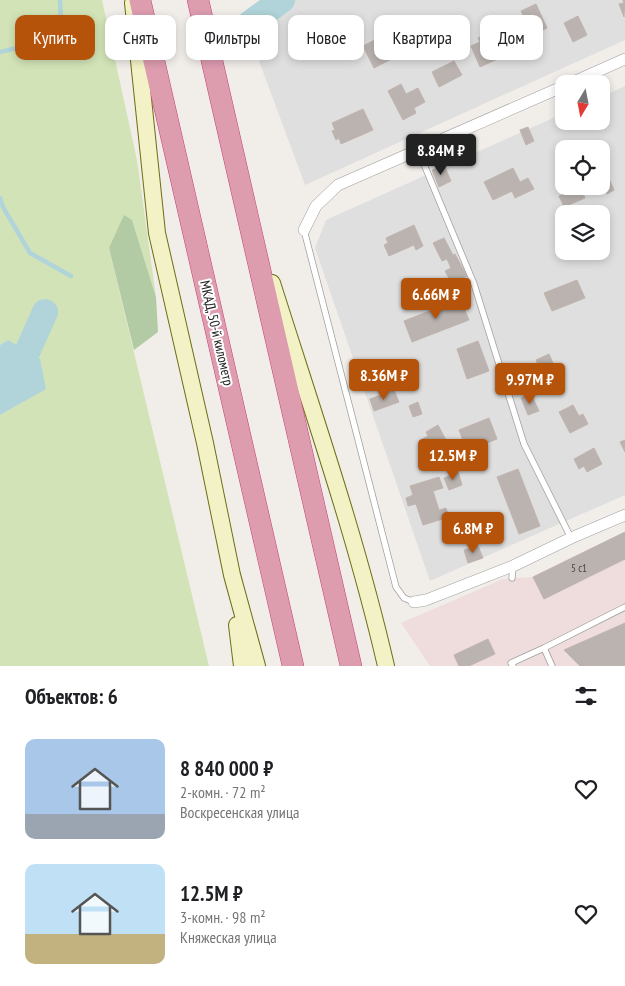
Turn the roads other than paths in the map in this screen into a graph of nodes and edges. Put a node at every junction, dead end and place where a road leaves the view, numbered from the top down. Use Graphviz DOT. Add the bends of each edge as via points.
graph roads {
  1 [pos="132,0"];
  2 [pos="140,0"];
  3 [pos="198,0"];
  4 [pos="625,59"];
  5 [pos="589,75"];
  6 [pos="555,90"];
  7 [pos="418,150"];
  8 [pos="237,170"];
  9 [pos="304,230"];
  10 [pos="625,515"];
  11 [pos="571,538"];
  12 [pos="232,575"];
  13 [pos="414,602"];
  14 [pos="625,607"];
  15 [pos="380,641"];
  16 [pos="544,648"];
  17 [pos="242,666"];
  18 [pos="257,666"];
  19 [pos="293,666"];
  20 [pos="351,666"];
  21 [pos="386,666"];
  22 [pos="395,666"];
  23 [pos="513,666"];
  24 [pos="552,666"];
  1 -- 12 [label="main road" via="157,233"];
  2 -- 19 [label="highway, МКАД, 50-й километр"];
  3 -- 8 [label="highway"];
  4 -- 5 [label="street"];
  6 -- 7 [label="street"];
  7 -- 9 [label="street" via="338,185 316,206"];
  7 -- 11 [label="lane" via="474,284 524,444"];
  8 -- 15 [label="main road" via="338,489"];
  8 -- 20 [label="highway"];
  9 -- 13 [label="lane" via="396,587 404,598"];
  10 -- 11 [label="street"];
  11 -- 13 [label="street" via="512,572"];
  12 -- 17 [label="main road"];
  12 -- 18 [label="main road"];
  14 -- 16 [label="lane"];
  15 -- 21 [label="main road"];
  15 -- 22 [label="main road"];
  16 -- 23 [label="lane" via="511,663"];
  16 -- 24 [label="lane"];
}
